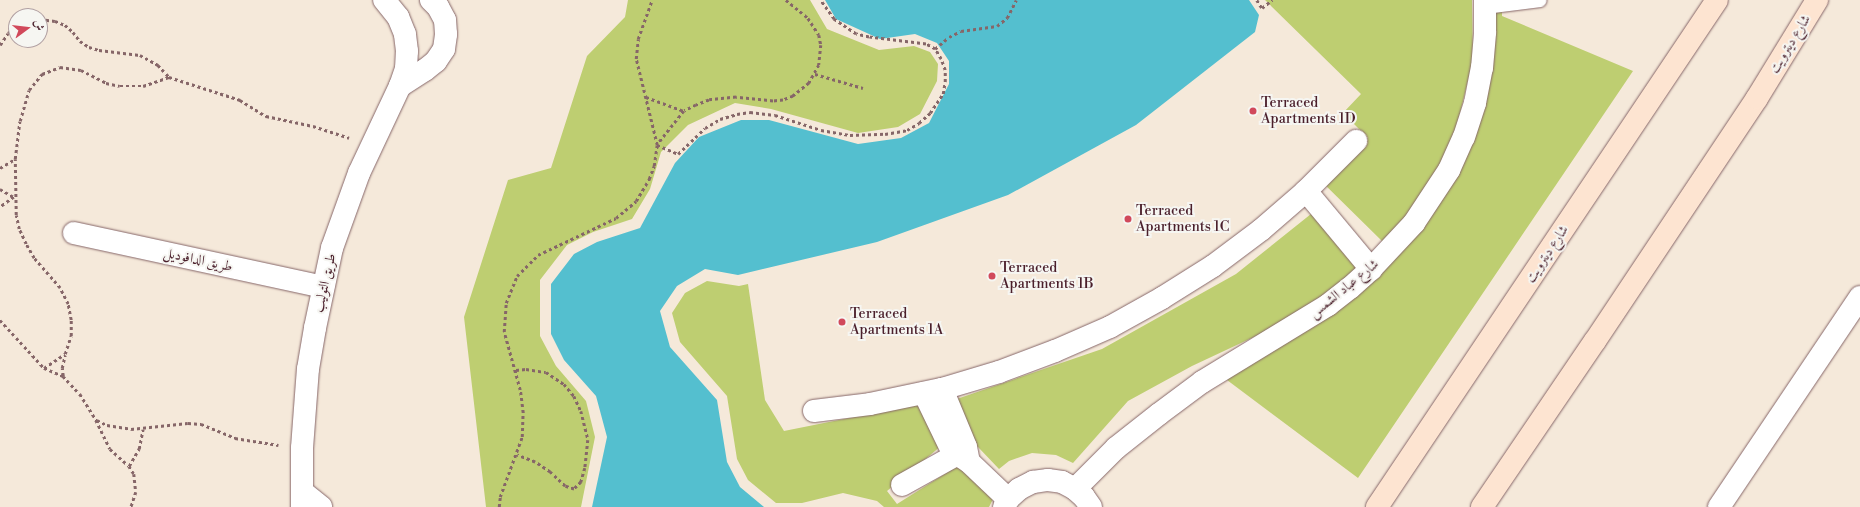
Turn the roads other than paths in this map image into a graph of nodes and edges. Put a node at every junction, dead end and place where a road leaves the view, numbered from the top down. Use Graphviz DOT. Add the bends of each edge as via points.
graph roads {
  1 [pos="384,0"];
  2 [pos="431,0"];
  3 [pos="1540,0"];
  4 [pos="1717,0"];
  5 [pos="1818,0"];
  6 [pos="1485,4"];
  7 [pos="400,86"];
  8 [pos="1356,141"];
  9 [pos="1306,191"];
  10 [pos="74,233"];
  11 [pos="1372,269"];
  12 [pos="323,287"];
  13 [pos="1860,297"];
  14 [pos="933,391"];
  15 [pos="814,411"];
  16 [pos="962,458"];
  17 [pos="902,485"];
  18 [pos="1075,489"];
  19 [pos="303,500"];
  20 [pos="1006,503"];
  21 [pos="321,507"];
  22 [pos="1091,507"];
  23 [pos="1377,507"];
  24 [pos="1482,507"];
  25 [pos="1719,507"];
  1 -- 7 [label="street, طريق التوليب" via="398,17 405,34 408,52"];
  2 -- 7 [label="street" via="445,20 444,49 436,61"];
  3 -- 6 [label="lane"];
  4 -- 23 [label="street, شارع ديترويت"];
  5 -- 24 [label="street, شارع ديترويت" via="1757,98"];
  6 -- 11 [label="street, شارع عباد الشمس" via="1482,68 1475,103 1464,137 1433,197 1414,223"];
  7 -- 12 [label="street, طريق التوليب" via="371,145 344,210"];
  8 -- 9 [label="street"];
  9 -- 11 [label="street"];
  9 -- 14 [label="street" via="1261,230 1213,266 1110,327 999,372"];
  10 -- 12 [label="street, طريق الدافوديل"];
  11 -- 18 [label="street, شارع عباد الشمس" via="1328,305 1202,382 1116,448"];
  12 -- 19 [label="street, طريق التوليب" via="308,369 302,448"];
  13 -- 25 [label="street"];
  14 -- 15 [label="street" via="870,404"];
  14 -- 16 [label="street" via="948,445"];
  16 -- 17 [label="street"];
  16 -- 20 [label="street"];
  18 -- 20 [label="street" via="1062,482 1033,482 1019,489"];
  18 -- 22 [label="street"];
  19 -- 21 [label="street, طريق التوليب"];
}
